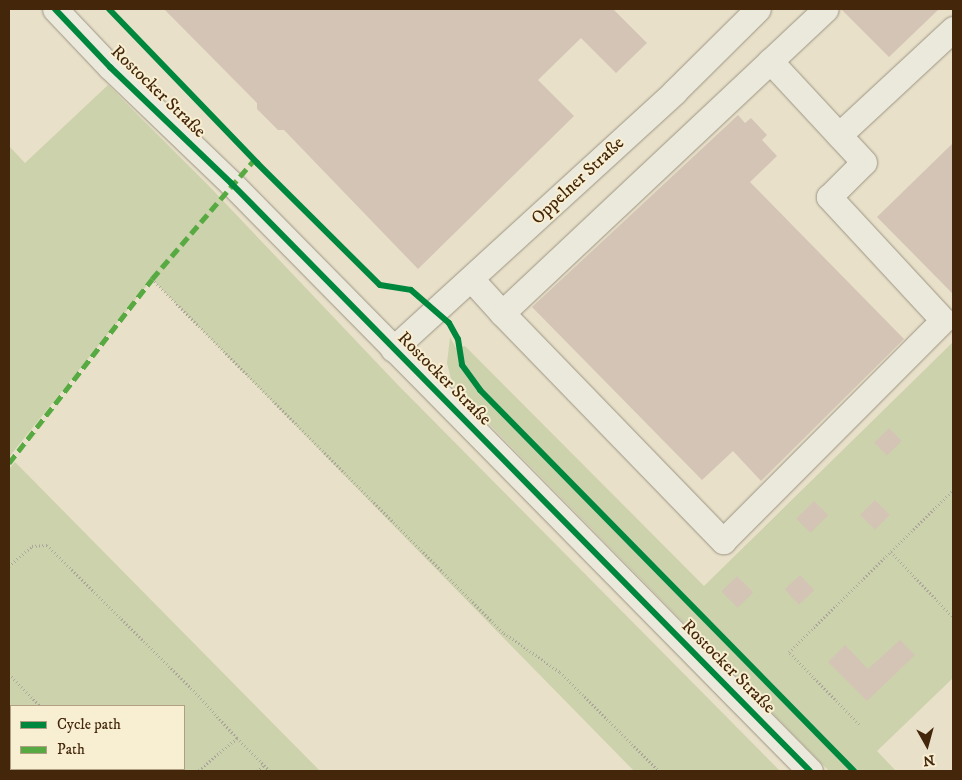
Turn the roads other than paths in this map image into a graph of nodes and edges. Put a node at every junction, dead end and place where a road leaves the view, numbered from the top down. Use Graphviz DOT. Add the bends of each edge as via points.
graph roads {
  1 [pos="55,9"];
  2 [pos="758,9"];
  3 [pos="826,9"];
  4 [pos="953,29"];
  5 [pos="770,61"];
  6 [pos="839,135"];
  7 [pos="471,279"];
  8 [pos="502,313"];
  9 [pos="393,349"];
  10 [pos="810,771"];
  1 -- 9 [label="street, Rostocker Straße"];
  2 -- 7 [label="street, Oppelner Straße"];
  3 -- 5 [label="street"];
  4 -- 6 [label="street"];
  5 -- 6 [label="street"];
  5 -- 8 [label="street"];
  6 -- 8 [label="street" via="864,162 829,198 943,320 723,541"];
  7 -- 8 [label="street"];
  7 -- 9 [label="street, Oppelner Straße"];
  9 -- 10 [label="street, Rostocker Straße"];
}
